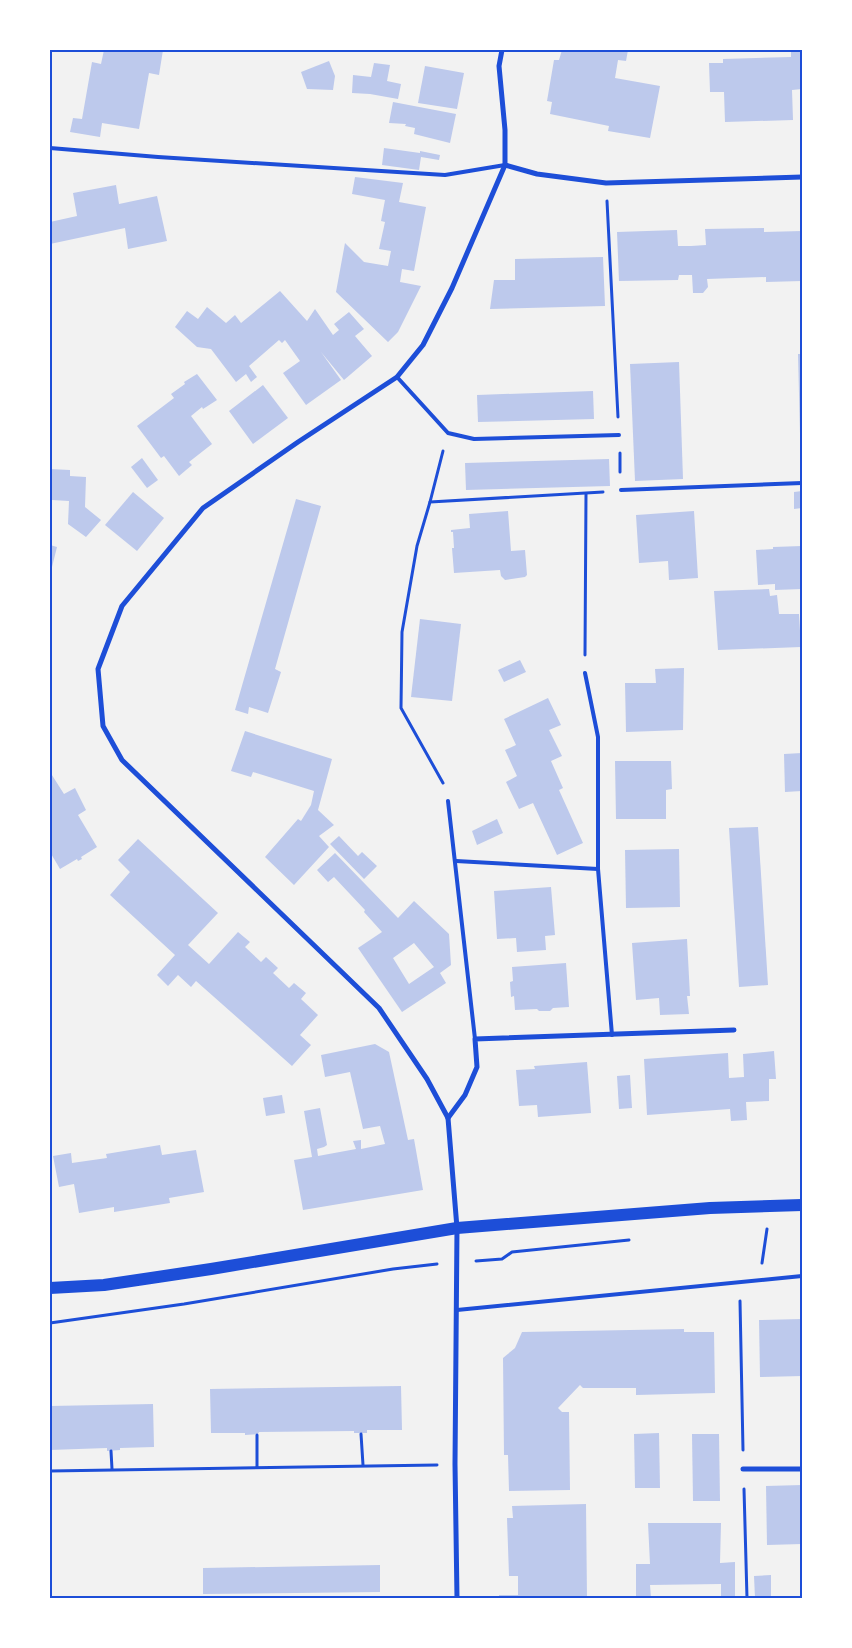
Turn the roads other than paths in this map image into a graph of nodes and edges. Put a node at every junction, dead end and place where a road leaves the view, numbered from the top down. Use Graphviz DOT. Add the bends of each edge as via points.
graph roads {
  1 [pos="502,50"];
  2 [pos="50,148"];
  3 [pos="506,165"];
  4 [pos="802,177"];
  5 [pos="397,378"];
  6 [pos="619,435"];
  7 [pos="802,483"];
  8 [pos="621,490"];
  9 [pos="585,674"];
  10 [pos="448,800"];
  11 [pos="456,861"];
  12 [pos="598,869"];
  13 [pos="734,1030"];
  14 [pos="612,1035"];
  15 [pos="475,1039"];
  16 [pos="448,1118"];
  17 [pos="802,1205"];
  18 [pos="457,1228"];
  19 [pos="802,1276"];
  20 [pos="50,1288"];
  21 [pos="457,1310"];
  22 [pos="743,1469"];
  23 [pos="802,1469"];
  24 [pos="457,1598"];
  1 -- 3 [label="street" via="499,66"];
  2 -- 3 [label="lane" via="445,175"];
  3 -- 4 [label="street" via="537,174 606,183"];
  3 -- 5 [label="street" via="423,345"];
  5 -- 6 [label="lane" via="448,433 474,439"];
  5 -- 16 [label="street" via="203,508 122,606 98,669 103,726 122,760 379,1008 427,1079"];
  7 -- 8 [label="lane"];
  9 -- 12 [label="lane" via="598,737"];
  10 -- 11 [label="lane"];
  11 -- 12 [label="lane"];
  11 -- 15 [label="lane"];
  12 -- 14 [label="lane"];
  13 -- 14 [label="street"];
  14 -- 15 [label="street"];
  15 -- 16 [label="street" via="477,1067 465,1094"];
  16 -- 18 [label="street"];
  17 -- 18 [label="main road" via="710,1208"];
  18 -- 20 [label="main road" via="211,1270 104,1285"];
  18 -- 21 [label="street"];
  19 -- 21 [label="lane"];
  21 -- 24 [label="street"];
  22 -- 23 [label="street"];
}
